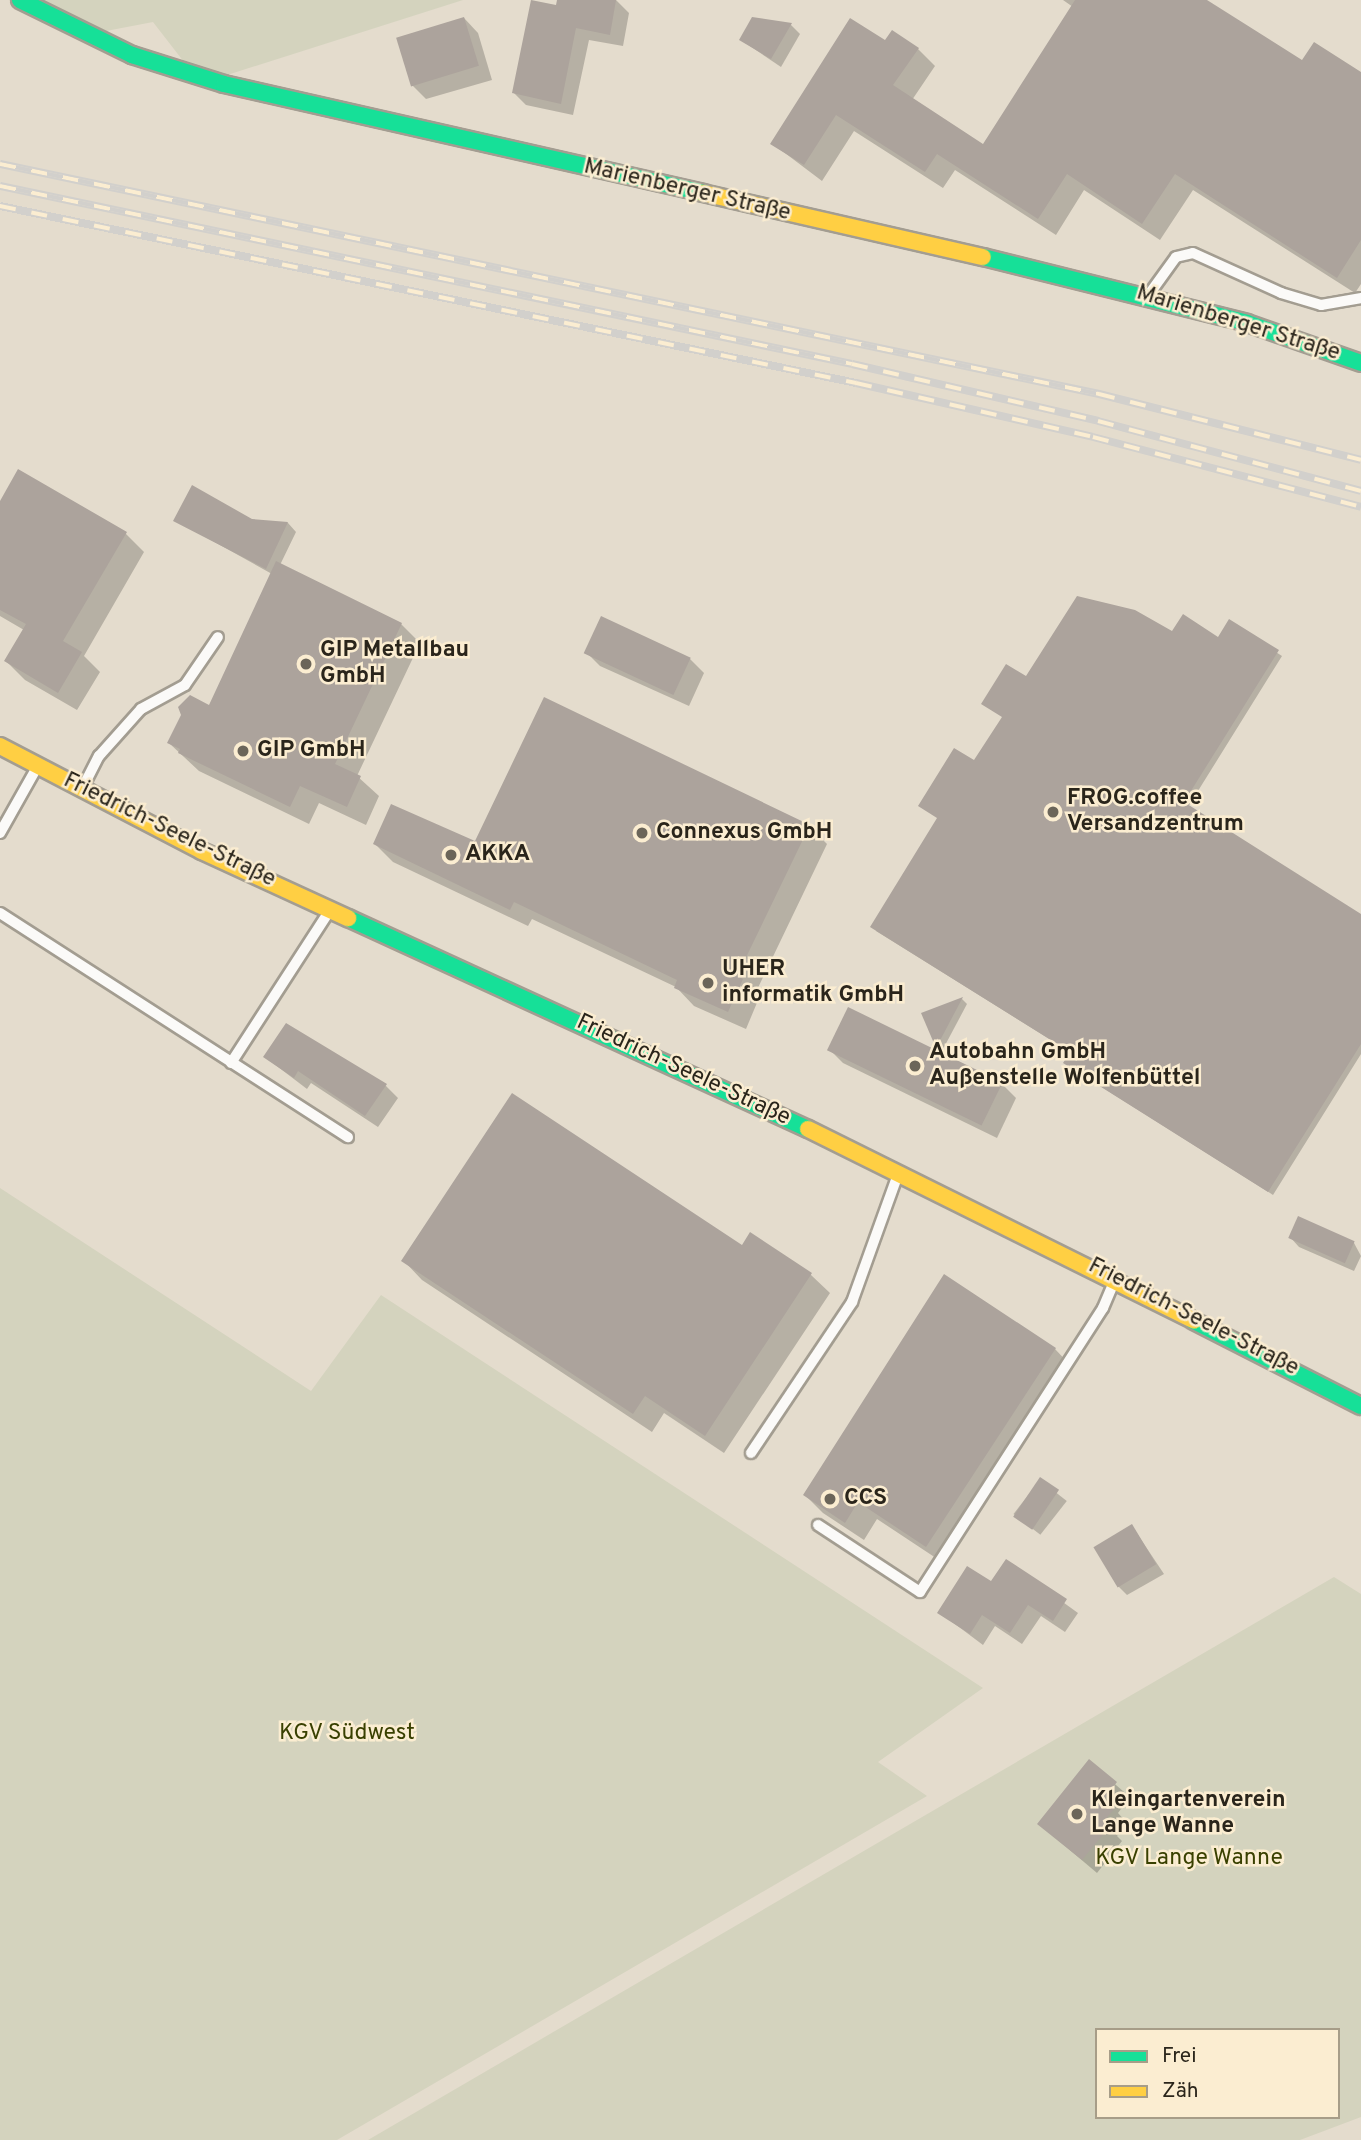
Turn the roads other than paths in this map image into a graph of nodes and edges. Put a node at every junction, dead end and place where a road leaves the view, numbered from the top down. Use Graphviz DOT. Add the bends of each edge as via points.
graph roads {
  1 [pos="20,0"];
  2 [pos="1149,295"];
  3 [pos="1361,298"];
  4 [pos="1361,363"];
  5 [pos="218,637"];
  6 [pos="0,746"];
  7 [pos="37,766"];
  8 [pos="81,789"];
  9 [pos="0,833"];
  10 [pos="330,908"];
  11 [pos="0,913"];
  12 [pos="230,1063"];
  13 [pos="348,1137"];
  14 [pos="899,1171"];
  15 [pos="1116,1278"];
  16 [pos="1361,1406"];
  17 [pos="751,1453"];
  18 [pos="818,1525"];
  1 -- 2 [label="street, Marienberger Straße" via="132,55 223,84"];
  2 -- 3 [label="lane" via="1176,257 1193,253 1281,293 1321,305"];
  2 -- 4 [label="street, Marienberger Straße"];
  5 -- 8 [label="lane" via="185,685 141,709 99,756"];
  6 -- 7 [label="street, Friedrich-Seele-Straße"];
  7 -- 8 [label="street, Friedrich-Seele-Straße"];
  7 -- 9 [label="lane"];
  8 -- 10 [label="street, Friedrich-Seele-Straße"];
  10 -- 12 [label="lane"];
  10 -- 14 [label="street, Friedrich-Seele-Straße"];
  11 -- 12 [label="lane"];
  12 -- 13 [label="lane"];
  14 -- 15 [label="street, Friedrich-Seele-Straße"];
  14 -- 17 [label="lane" via="852,1302"];
  15 -- 16 [label="street, Friedrich-Seele-Straße"];
  15 -- 18 [label="lane" via="1103,1308 920,1592"];
}
